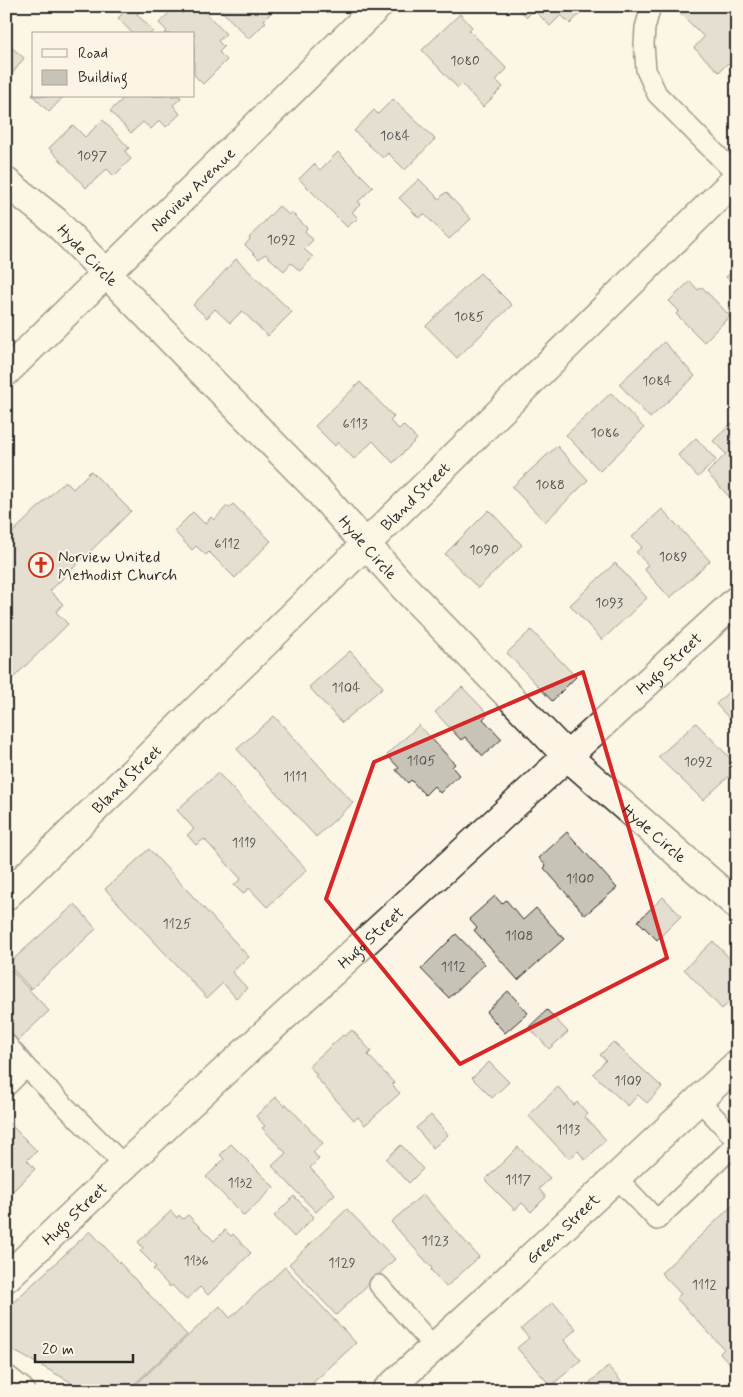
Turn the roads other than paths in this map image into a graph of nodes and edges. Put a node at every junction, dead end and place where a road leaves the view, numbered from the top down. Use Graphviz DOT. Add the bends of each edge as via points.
graph roads {
  1 [pos="651,6"];
  2 [pos="375,7"];
  3 [pos="737,177"];
  4 [pos="6,182"];
  5 [pos="106,272"];
  6 [pos="6,372"];
  7 [pos="366,544"];
  8 [pos="737,600"];
  9 [pos="567,756"];
  10 [pos="6,896"];
  11 [pos="737,906"];
  12 [pos="6,1043"];
  13 [pos="737,1064"];
  14 [pos="26,1067"];
  15 [pos="6,1087"];
  16 [pos="698,1099"];
  17 [pos="737,1142"];
  18 [pos="124,1165"];
  19 [pos="616,1177"];
  20 [pos="6,1278"];
  21 [pos="379,1286"];
  22 [pos="434,1347"];
  23 [pos="6,1380"];
  24 [pos="20,1391"];
  25 [pos="386,1391"];
  1 -- 3 [label="lane" via="644,44 646,70 657,94"];
  2 -- 5 [label="street, Norview Avenue"];
  3 -- 7 [label="street, Bland Street"];
  4 -- 5 [label="street, Hyde Circle" via="55,221"];
  5 -- 6 [label="street, Norview Avenue"];
  5 -- 7 [label="street, Hyde Circle"];
  7 -- 9 [label="street, Hyde Circle"];
  7 -- 10 [label="street, Bland Street"];
  8 -- 9 [label="street, Hugo Street"];
  9 -- 11 [label="street, Hyde Circle"];
  9 -- 18 [label="street, Hugo Street"];
  12 -- 14 [label="lane"];
  13 -- 16 [label="street, Green Street"];
  14 -- 15 [label="lane"];
  14 -- 18 [label="lane"];
  16 -- 17 [label="lane"];
  16 -- 19 [label="street, Green Street"];
  17 -- 19 [label="lane" via="656,1220"];
  18 -- 20 [label="street, Hugo Street"];
  19 -- 22 [label="street, Green Street"];
  21 -- 22 [label="lane"];
  22 -- 25 [label="street, Green Street"];
  23 -- 24 [label="street"];
}
